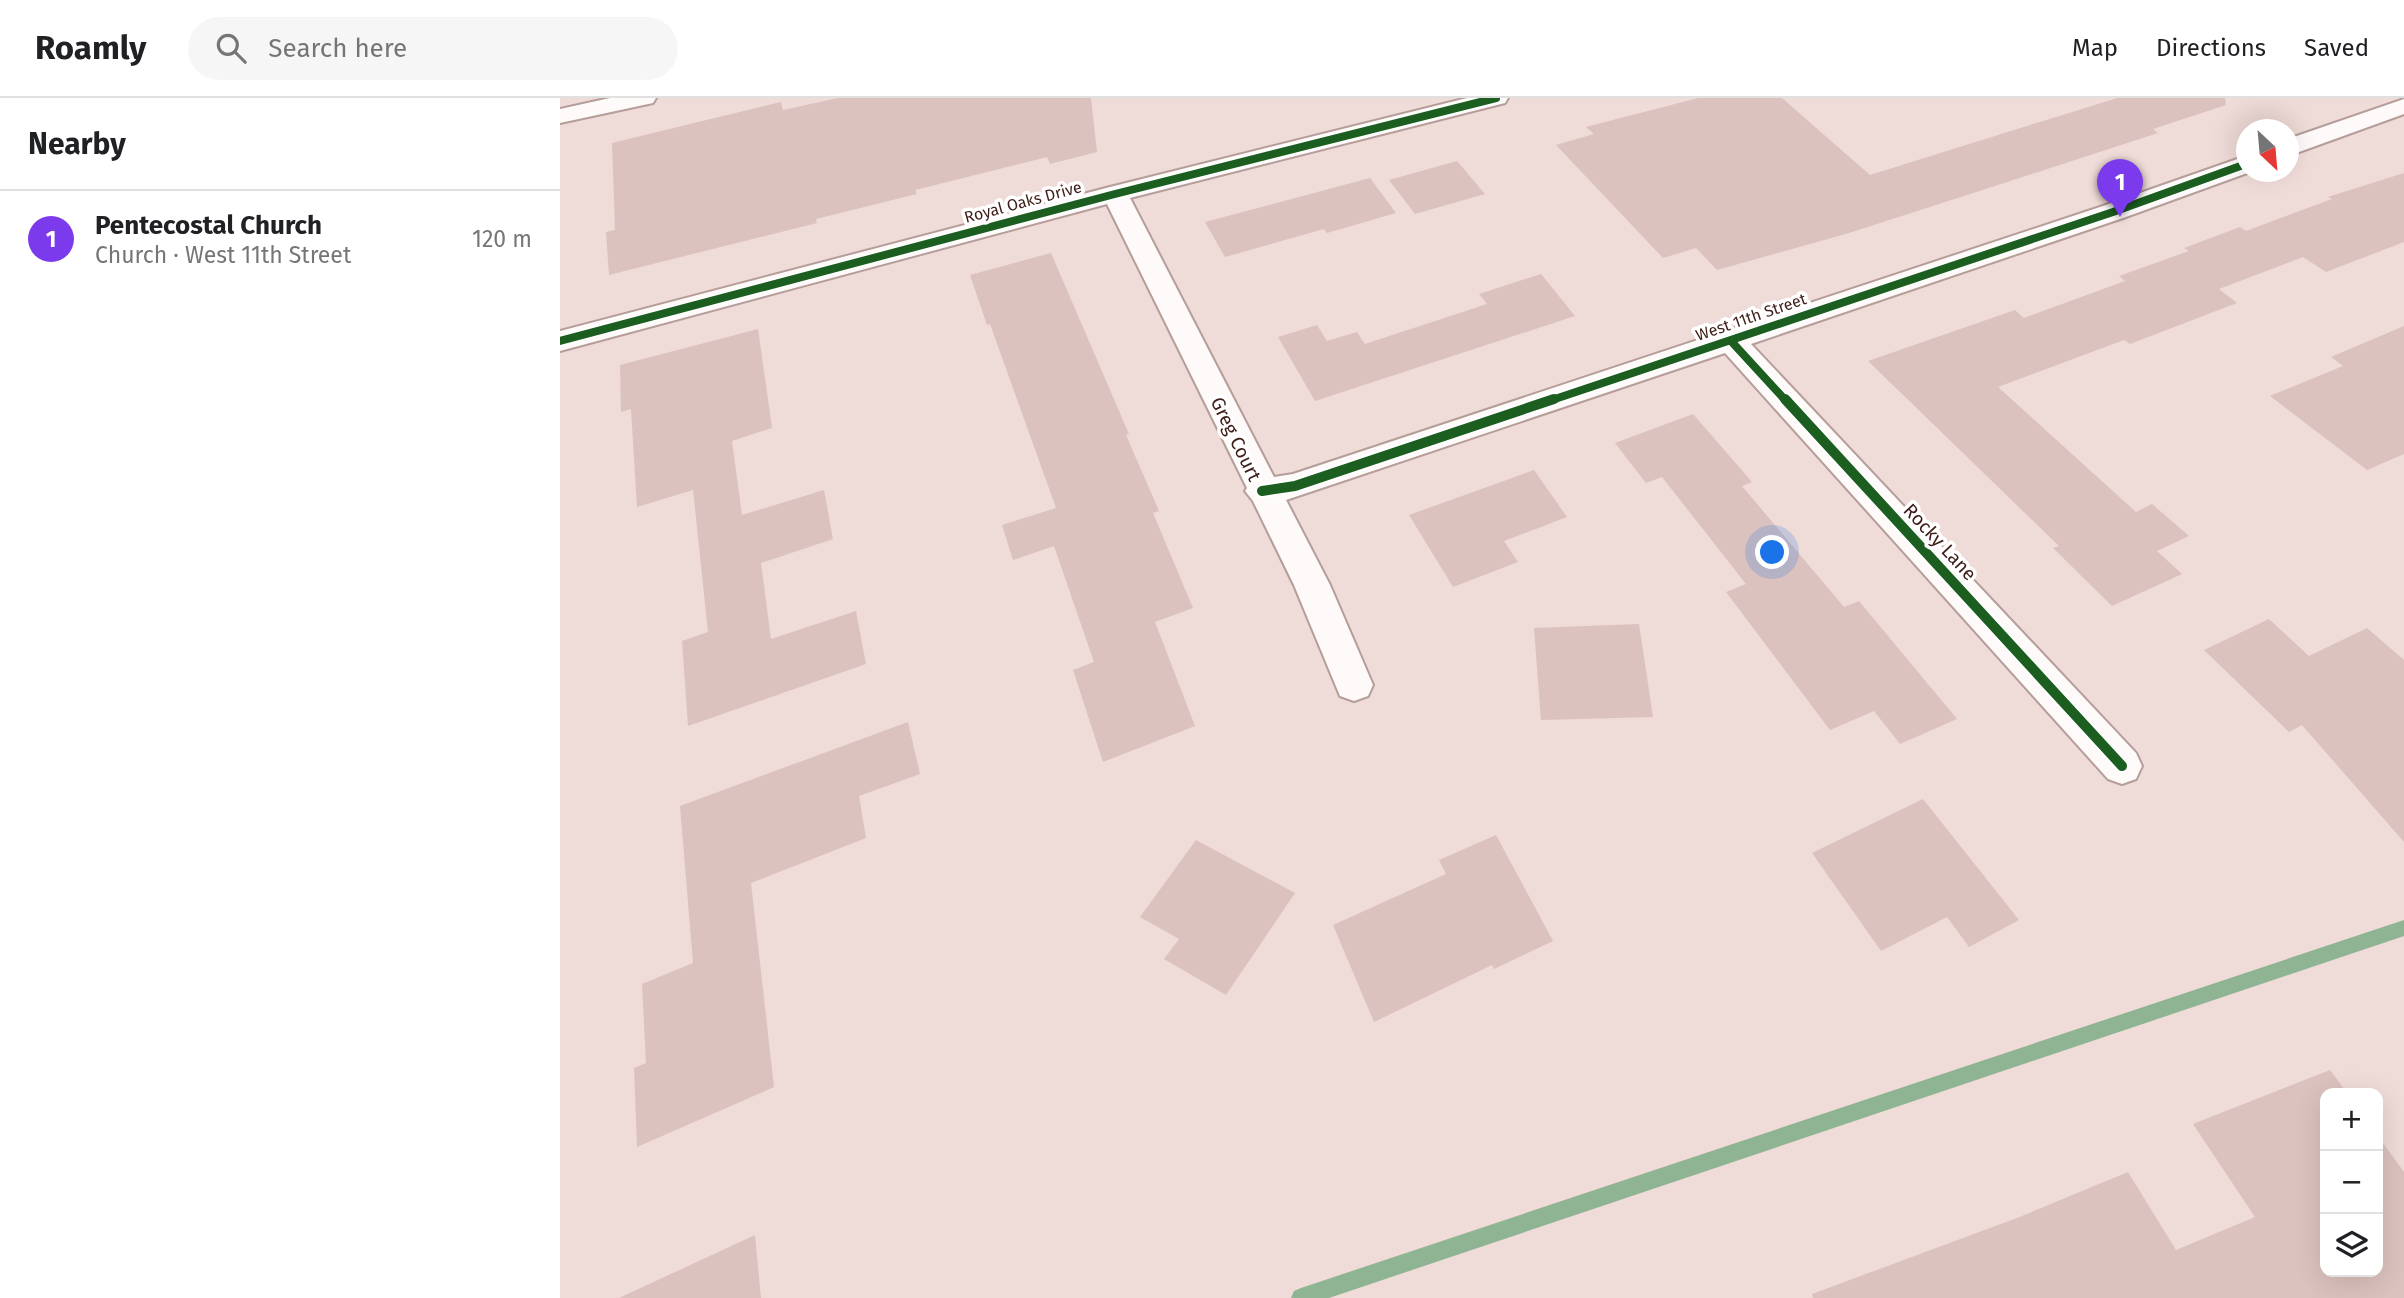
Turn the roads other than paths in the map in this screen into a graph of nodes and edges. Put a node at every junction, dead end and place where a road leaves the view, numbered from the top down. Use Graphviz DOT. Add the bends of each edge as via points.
graph roads {
  1 [pos="644,98"];
  2 [pos="1496,98"];
  3 [pos="2404,106"];
  4 [pos="560,116"];
  5 [pos="2299,144"];
  6 [pos="2236,168"];
  7 [pos="1115,194"];
  8 [pos="560,341"];
  9 [pos="1731,341"];
  10 [pos="1262,491"];
  11 [pos="1354,685"];
  12 [pos="2122,766"];
  1 -- 4 [label="street"];
  2 -- 7 [label="street, Royal Oaks Drive"];
  3 -- 5 [label="street"];
  6 -- 9 [label="street, West 11th Street"];
  7 -- 8 [label="street, Royal Oaks Drive"];
  7 -- 10 [label="street, Greg Court"];
  9 -- 10 [label="street, West 11th Street" via="1295,486"];
  9 -- 12 [label="street, Rocky Lane"];
  10 -- 11 [label="street, Greg Court" via="1312,585"];
}
